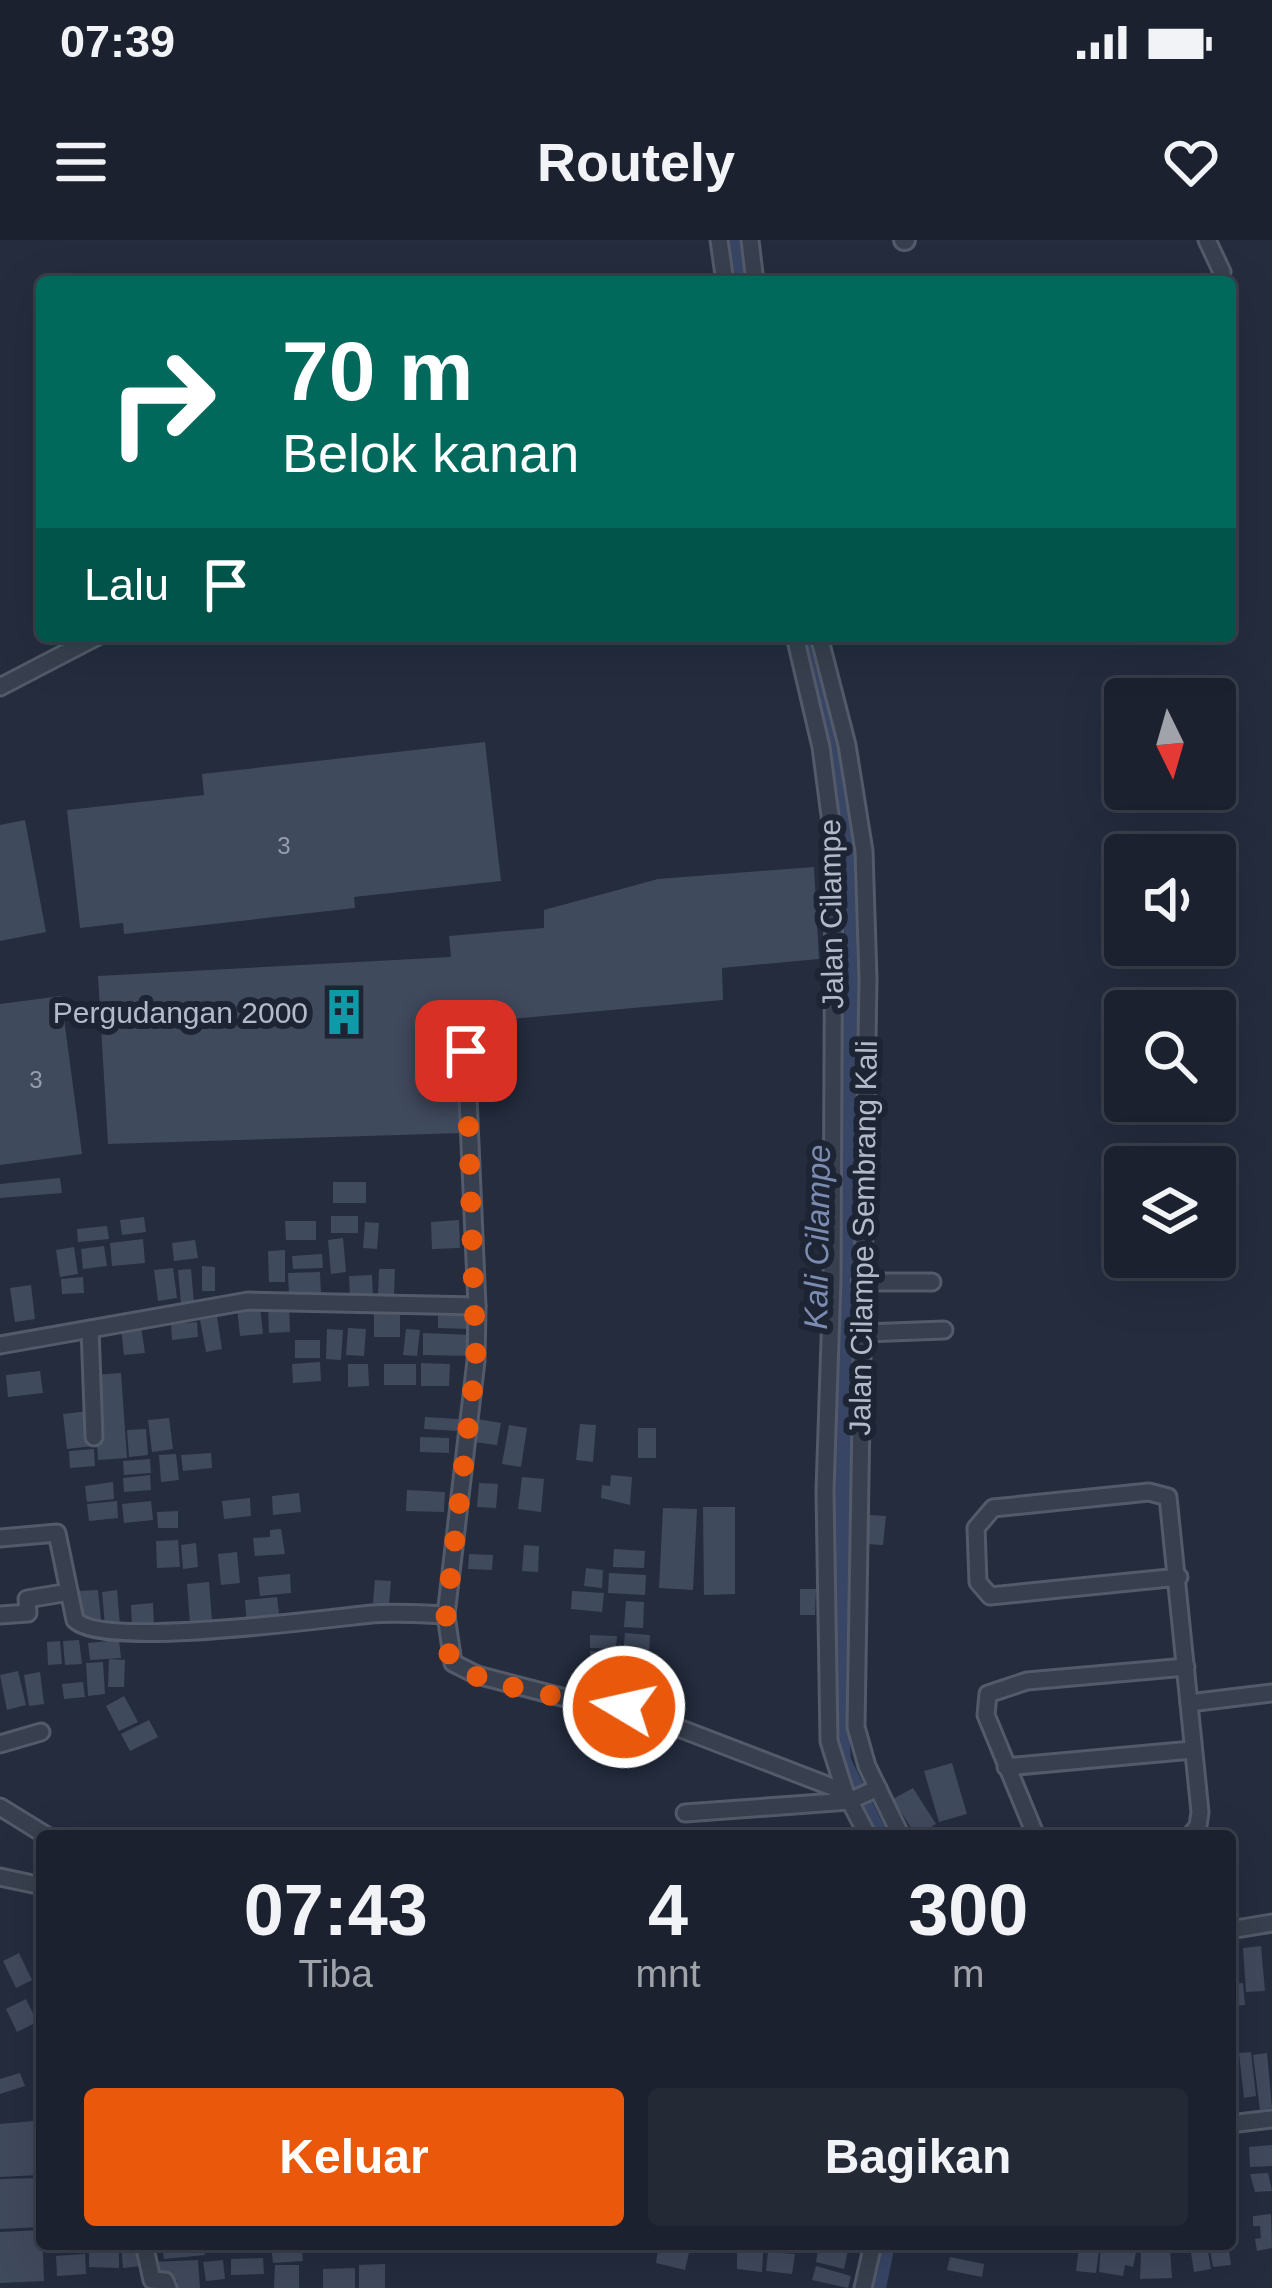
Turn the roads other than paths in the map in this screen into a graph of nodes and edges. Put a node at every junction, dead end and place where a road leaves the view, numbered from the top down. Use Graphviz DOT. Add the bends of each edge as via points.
graph roads {
  1 [pos="718,240"];
  2 [pos="750,240"];
  3 [pos="1207,240"];
  4 [pos="1222,272"];
  5 [pos="724,276"];
  6 [pos="754,276"];
  7 [pos="86,642"];
  8 [pos="796,642"];
  9 [pos="821,642"];
  10 [pos="0,687"];
  11 [pos="466,1051"];
  12 [pos="860,1282"];
  13 [pos="932,1282"];
  14 [pos="477,1306"];
  15 [pos="90,1329"];
  16 [pos="944,1330"];
  17 [pos="865,1334"];
  18 [pos="0,1345"];
  19 [pos="94,1437"];
  20 [pos="0,1538"];
  21 [pos="1179,1577"];
  22 [pos="69,1592"];
  23 [pos="1,1609"];
  24 [pos="446,1615"];
  25 [pos="1186,1666"];
  26 [pos="1272,1693"];
  27 [pos="1189,1703"];
  28 [pos="41,1732"];
  29 [pos="0,1744"];
  30 [pos="1192,1750"];
  31 [pos="1006,1767"];
  32 [pos="878,1788"];
  33 [pos="847,1796"];
  34 [pos="0,1807"];
  35 [pos="685,1813"];
  36 [pos="37,1830"];
  37 [pos="865,1830"];
  38 [pos="898,1830"];
  39 [pos="1033,1830"];
  40 [pos="1195,1830"];
  41 [pos="0,1877"];
  42 [pos="36,1885"];
  43 [pos="1272,1923"];
  44 [pos="1236,1929"];
  45 [pos="1272,2119"];
  46 [pos="1236,2123"];
  47 [pos="145,2250"];
  48 [pos="872,2250"];
  49 [pos="168,2288"];
  50 [pos="863,2288"];
  1 -- 5 [label="street"];
  2 -- 6 [label="street"];
  3 -- 4 [label="street"];
  7 -- 10 [label="street"];
  8 -- 33 [label="street, Jalan Cilampe" via="834,846 825,1490 829,1742"];
  9 -- 12 [label="street, Jalan Cilampe Sembrang Kali" via="864,851"];
  11 -- 14 [label="street"];
  12 -- 13 [label="street"];
  12 -- 17 [label="street, Jalan Cilampe Sembrang Kali"];
  14 -- 15 [label="street" via="248,1301"];
  14 -- 24 [label="street"];
  15 -- 18 [label="street"];
  15 -- 19 [label="street"];
  16 -- 17 [label="street"];
  17 -- 32 [label="street, Jalan Cilampe Sembrang Kali" via="856,1727"];
  20 -- 22 [label="street" via="58,1533"];
  21 -- 21 [label="street" via="990,1596 978,1582 976,1528 993,1508 1160,1491 1170,1502"];
  21 -- 25 [label="street"];
  22 -- 23 [label="street" via="27,1599 28,1613"];
  22 -- 24 [label="street" via="81,1627 141,1633"];
  24 -- 33 [label="street" via="457,1668 624,1707"];
  25 -- 27 [label="street"];
  25 -- 31 [label="street" via="999,1687 988,1694 986,1715"];
  26 -- 27 [label="street"];
  27 -- 30 [label="street"];
  28 -- 29 [label="street"];
  30 -- 31 [label="street"];
  30 -- 40 [label="street"];
  31 -- 39 [label="street"];
  32 -- 33 [label="street"];
  32 -- 38 [label="street, Jalan Cilampe Sembrang Kali"];
  33 -- 35 [label="street"];
  33 -- 37 [label="street, Jalan Cilampe"];
  34 -- 36 [label="street"];
  41 -- 42 [label="street"];
  43 -- 44 [label="street"];
  45 -- 46 [label="street"];
  47 -- 49 [label="street" via="152,2280"];
  48 -- 50 [label="street"];
}
